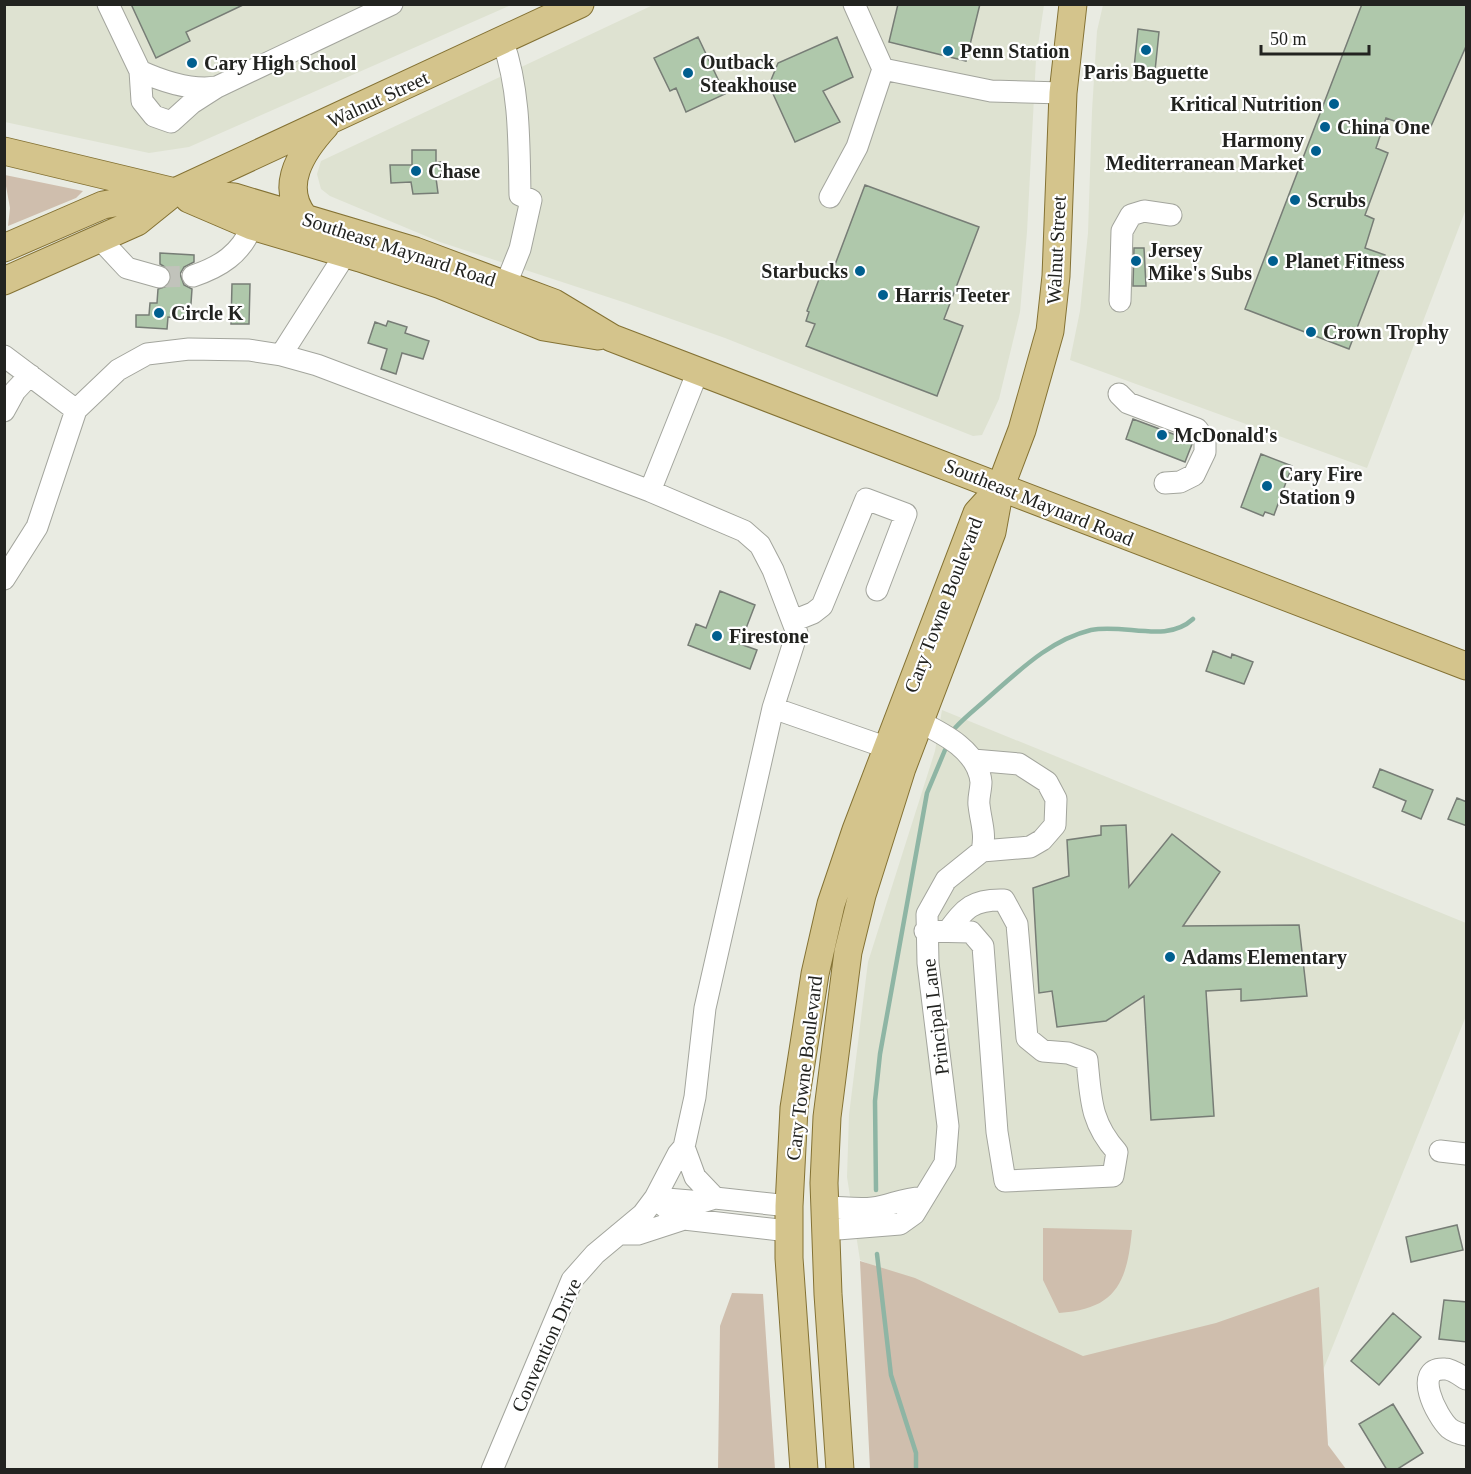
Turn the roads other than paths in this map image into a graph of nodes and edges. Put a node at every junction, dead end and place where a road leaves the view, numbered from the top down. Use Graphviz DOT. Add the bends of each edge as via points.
graph roads {
  1 [pos="108,4"];
  2 [pos="392,4"];
  3 [pos="580,4"];
  4 [pos="854,4"];
  5 [pos="1073,4"];
  6 [pos="503,42"];
  7 [pos="883,69"];
  8 [pos="140,71"];
  9 [pos="218,87"];
  10 [pos="1063,93"];
  11 [pos="329,122"];
  12 [pos="4,151"];
  13 [pos="175,192"];
  14 [pos="830,197"];
  15 [pos="1172,215"];
  16 [pos="304,217"];
  17 [pos="252,226"];
  18 [pos="100,238"];
  19 [pos="4,248"];
  20 [pos="346,253"];
  21 [pos="193,276"];
  22 [pos="159,277"];
  23 [pos="4,281"];
  24 [pos="506,284"];
  25 [pos="1120,302"];
  26 [pos="612,338"];
  27 [pos="4,348"];
  28 [pos="281,355"];
  29 [pos="4,356"];
  30 [pos="698,371"];
  31 [pos="30,375"];
  32 [pos="1119,394"];
  33 [pos="76,410"];
  34 [pos="4,411"];
  35 [pos="1165,483"];
  36 [pos="1000,488"];
  37 [pos="650,491"];
  38 [pos="4,579"];
  39 [pos="877,590"];
  40 [pos="793,621"];
  41 [pos="1467,666"];
  42 [pos="773,708"];
  43 [pos="920,722"];
  44 [pos="888,748"];
  45 [pos="973,760"];
  46 [pos="982,851"];
  47 [pos="926,931"];
  48 [pos="948,931"];
  49 [pos="684,1147"];
  50 [pos="1440,1151"];
  51 [pos="1467,1154"];
  52 [pos="655,1198"];
  53 [pos="715,1198"];
  54 [pos="825,1218"];
  55 [pos="789,1219"];
  56 [pos="684,1220"];
  57 [pos="619,1234"];
  58 [pos="1467,1379"];
  59 [pos="1467,1436"];
  60 [pos="492,1470"];
  61 [pos="804,1470"];
  62 [pos="840,1470"];
  1 -- 8 [label="street"];
  2 -- 9 [label="street"];
  3 -- 6 [label="main road, Walnut Street"];
  4 -- 7 [label="street"];
  5 -- 10 [label="main road, Walnut Street"];
  6 -- 11 [label="main road, Walnut Street"];
  6 -- 24 [label="street" via="516,98 520,195 531,201 520,249"];
  7 -- 10 [label="street" via="991,91"];
  7 -- 14 [label="street" via="857,147"];
  8 -- 9 [label="street" via="202,90"];
  8 -- 9 [label="street" via="142,100 154,116 171,122"];
  10 -- 36 [label="main road, Walnut Street" via="1057,266 1050,331 1022,430"];
  11 -- 13 [label="main road, Walnut Street"];
  11 -- 16 [label="main road" via="305,148 297,166 293,186 297,208"];
  12 -- 13 [label="main road, Southeast Maynard Road"];
  13 -- 16 [label="main road, Southeast Maynard Road" via="234,197"];
  13 -- 17 [label="main road, Southeast Maynard Road"];
  13 -- 18 [label="main road, Walnut Street" via="137,222"];
  13 -- 19 [label="main road, Walnut Street" via="103,205"];
  15 -- 25 [label="street" via="1144,211 1131,215 1122,231"];
  16 -- 24 [label="main road, Southeast Maynard Road"];
  17 -- 20 [label="main road, Southeast Maynard Road"];
  17 -- 21 [label="street" via="245,243 217,268"];
  18 -- 22 [label="street" via="127,268"];
  18 -- 23 [label="main road, Walnut Street"];
  20 -- 26 [label="main road, Southeast Maynard Road" via="441,285 544,327"];
  20 -- 28 [label="street"];
  24 -- 26 [label="main road, Southeast Maynard Road" via="554,303"];
  26 -- 30 [label="main road, Southeast Maynard Road"];
  27 -- 31 [label="street"];
  28 -- 33 [label="street" via="195,349 147,354 118,370"];
  28 -- 37 [label="street"];
  29 -- 31 [label="street"];
  30 -- 36 [label="main road, Southeast Maynard Road"];
  30 -- 37 [label="street"];
  31 -- 33 [label="street"];
  31 -- 34 [label="street"];
  32 -- 35 [label="street" via="1128,403 1197,429 1205,440 1205,452 1194,475 1180,482"];
  33 -- 38 [label="street" via="37,527"];
  36 -- 41 [label="main road, Southeast Maynard Road"];
  36 -- 43 [label="main road, Cary Towne Boulevard" via="992,532"];
  36 -- 44 [label="main road, Cary Towne Boulevard" via="978,513"];
  37 -- 40 [label="street" via="744,531 760,545"];
  39 -- 40 [label="street" via="906,514 866,499 822,606"];
  40 -- 42 [label="street, Convention Drive" via="797,633"];
  42 -- 44 [label="street"];
  42 -- 49 [label="street, Convention Drive" via="705,1008 695,1097"];
  43 -- 45 [label="street" via="963,748"];
  43 -- 54 [label="main road, Cary Towne Boulevard" via="862,895 848,952 827,1117"];
  44 -- 55 [label="main road, Cary Towne Boulevard" via="831,904 814,974 794,1108"];
  45 -- 46 [label="street" via="981,780 979,804 986,835"];
  45 -- 46 [label="street" via="1019,764 1047,782 1056,799 1055,825 1042,840 1030,847"];
  46 -- 47 [label="street, Principal Lane" via="946,880 927,914"];
  47 -- 48 [label="street"];
  47 -- 54 [label="street, Principal Lane" via="948,1126 945,1163 914,1214 900,1224"];
  48 -- 48 [label="street" via="971,932 983,946 997,1132 1005,1181 1113,1176 1117,1152 1102,1136 1092,1113 1087,1060 1068,1053 1043,1051 1027,1038 1017,924 1004,900 986,900 965,909"];
  49 -- 52 [label="street, Convention Drive"];
  49 -- 53 [label="street" via="695,1177"];
  50 -- 51 [label="street"];
  52 -- 53 [label="street" via="702,1202"];
  52 -- 56 [label="street"];
  52 -- 57 [label="street, Convention Drive"];
  53 -- 55 [label="street"];
  54 -- 55 [label="main road"];
  54 -- 62 [label="main road, Cary Towne Boulevard"];
  55 -- 56 [label="street"];
  55 -- 61 [label="main road, Cary Towne Boulevard"];
  56 -- 57 [label="street" via="638,1234"];
  57 -- 60 [label="street, Convention Drive" via="582,1268 565,1293"];
  58 -- 59 [label="street" via="1446,1369 1436,1371 1429,1380 1428,1393 1443,1422"];
}
